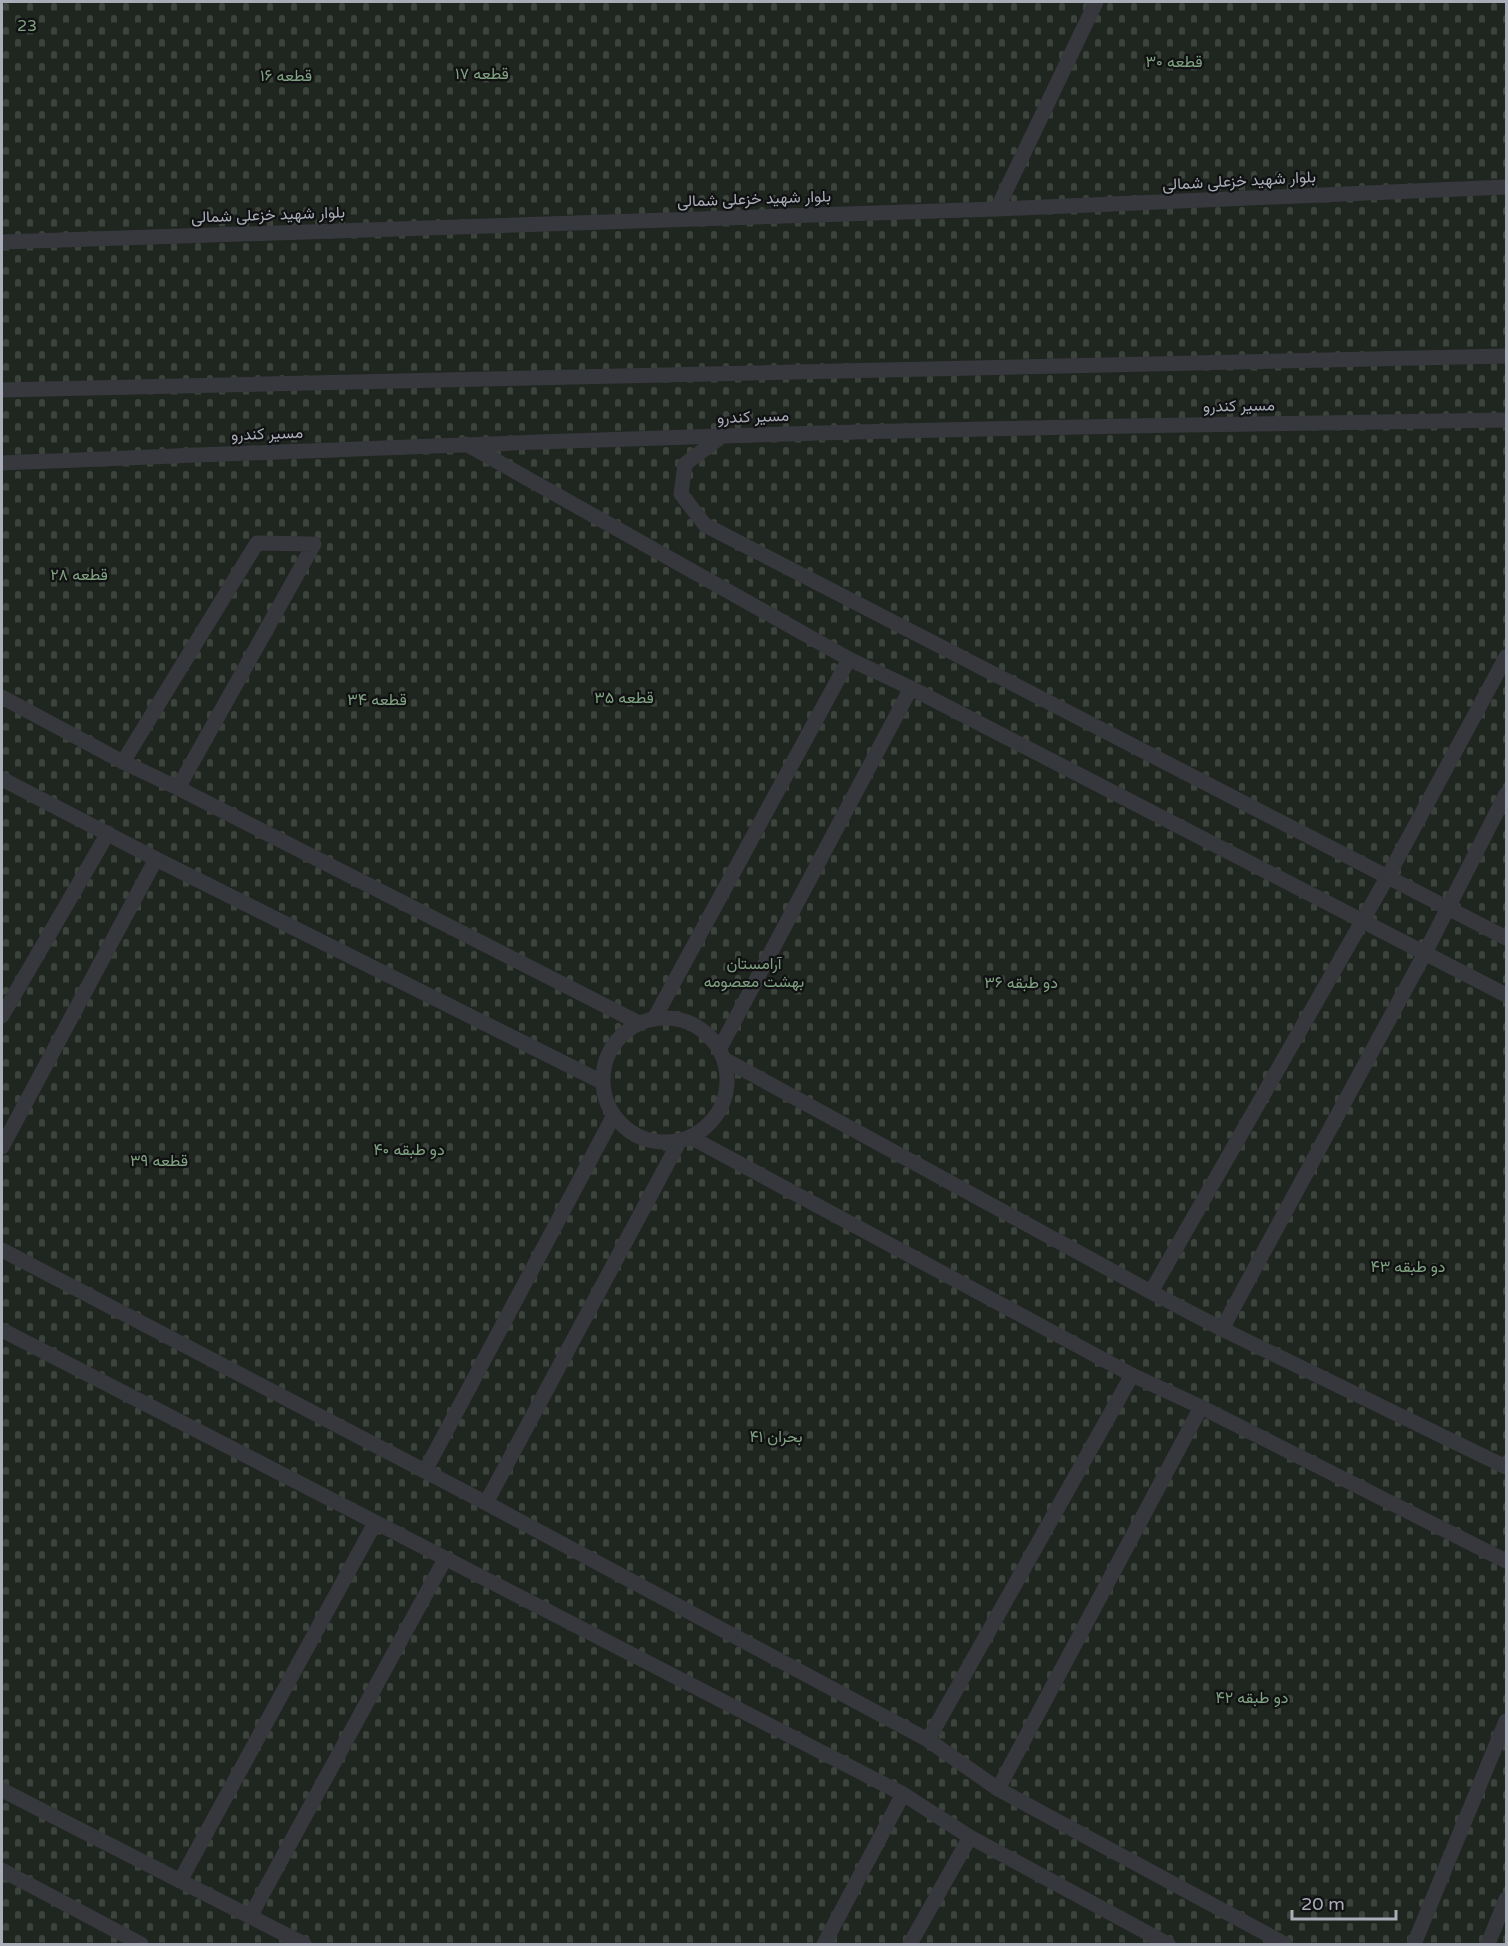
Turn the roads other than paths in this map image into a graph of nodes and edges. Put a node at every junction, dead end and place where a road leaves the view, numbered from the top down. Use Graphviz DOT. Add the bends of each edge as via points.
graph roads {
  1 [pos="1096,2"];
  2 [pos="1506,187"];
  3 [pos="997,209"];
  4 [pos="2,242"];
  5 [pos="1506,356"];
  6 [pos="2,390"];
  7 [pos="1506,420"];
  8 [pos="722,436"];
  9 [pos="466,444"];
  10 [pos="2,463"];
  11 [pos="1506,657"];
  12 [pos="849,659"];
  13 [pos="911,688"];
  14 [pos="2,697"];
  15 [pos="123,762"];
  16 [pos="2,779"];
  17 [pos="178,788"];
  18 [pos="1506,794"];
  19 [pos="108,833"];
  20 [pos="156,859"];
  21 [pos="1388,876"];
  22 [pos="1448,907"];
  23 [pos="1362,921"];
  24 [pos="1506,938"];
  25 [pos="1425,953"];
  26 [pos="1506,995"];
  27 [pos="2,1016"];
  28 [pos="654,1019"];
  29 [pos="639,1023"];
  30 [pos="721,1054"];
  31 [pos="602,1082"];
  32 [pos="614,1117"];
  33 [pos="685,1140"];
  34 [pos="2,1147"];
  35 [pos="2,1250"];
  36 [pos="1151,1292"];
  37 [pos="1222,1329"];
  38 [pos="2,1330"];
  39 [pos="1132,1375"];
  40 [pos="1201,1407"];
  41 [pos="1506,1467"];
  42 [pos="425,1471"];
  43 [pos="486,1503"];
  44 [pos="375,1523"];
  45 [pos="445,1559"];
  46 [pos="1506,1562"];
  47 [pos="1506,1721"];
  48 [pos="928,1740"];
  49 [pos="998,1789"];
  50 [pos="2,1790"];
  51 [pos="903,1794"];
  52 [pos="970,1837"];
  53 [pos="2,1870"];
  54 [pos="180,1881"];
  55 [pos="1506,1899"];
  56 [pos="250,1917"];
  57 [pos="141,1944"];
  58 [pos="304,1944"];
  59 [pos="824,1944"];
  60 [pos="910,1944"];
  61 [pos="1168,1944"];
  62 [pos="1285,1944"];
  63 [pos="1414,1944"];
  64 [pos="1488,1944"];
  1 -- 3 [label="lane"];
  2 -- 3 [label="lane, بلوار شهید خزعلی شمالی"];
  3 -- 4 [label="lane, بلوار شهید خزعلی شمالی"];
  5 -- 6 [label="lane"];
  7 -- 8 [label="lane, مسیر کندرو"];
  8 -- 9 [label="lane, مسیر کندرو"];
  8 -- 21 [label="lane" via="685,464 681,494 705,525"];
  9 -- 10 [label="lane, مسیر کندرو"];
  9 -- 12 [label="lane"];
  11 -- 21 [label="lane"];
  12 -- 13 [label="lane"];
  12 -- 28 [label="lane"];
  13 -- 23 [label="lane"];
  13 -- 30 [label="lane"];
  14 -- 15 [label="lane"];
  15 -- 17 [label="lane"];
  15 -- 17 [label="lane" via="257,543 314,544"];
  16 -- 19 [label="lane"];
  17 -- 29 [label="lane"];
  18 -- 22 [label="lane"];
  19 -- 20 [label="lane"];
  19 -- 27 [label="lane"];
  20 -- 31 [label="lane"];
  20 -- 34 [label="lane"];
  21 -- 22 [label="lane"];
  21 -- 23 [label="lane"];
  22 -- 24 [label="lane"];
  22 -- 25 [label="lane"];
  23 -- 25 [label="lane"];
  23 -- 36 [label="lane"];
  25 -- 26 [label="lane"];
  25 -- 37 [label="lane"];
  28 -- 29 [label="lane"];
  28 -- 30 [label="lane" via="680,1020 702,1031"];
  29 -- 31 [label="lane" via="619,1038 610,1051"];
  30 -- 33 [label="lane" via="727,1090 716,1118"];
  30 -- 36 [label="lane"];
  31 -- 32 [label="lane"];
  32 -- 33 [label="lane" via="642,1140"];
  32 -- 42 [label="lane"];
  33 -- 39 [label="lane"];
  33 -- 43 [label="lane"];
  35 -- 42 [label="lane"];
  36 -- 37 [label="lane"];
  37 -- 41 [label="lane"];
  38 -- 44 [label="lane"];
  39 -- 40 [label="lane"];
  39 -- 48 [label="lane"];
  40 -- 46 [label="lane"];
  40 -- 49 [label="lane"];
  42 -- 43 [label="lane"];
  43 -- 48 [label="lane"];
  44 -- 45 [label="lane"];
  44 -- 54 [label="lane"];
  45 -- 51 [label="lane"];
  45 -- 56 [label="lane"];
  47 -- 63 [label="lane"];
  48 -- 49 [label="lane"];
  49 -- 62 [label="lane"];
  50 -- 54 [label="lane"];
  51 -- 52 [label="lane"];
  51 -- 59 [label="lane"];
  52 -- 60 [label="lane"];
  52 -- 61 [label="lane"];
  53 -- 57 [label="lane"];
  54 -- 56 [label="lane"];
  55 -- 64 [label="lane"];
  56 -- 58 [label="lane"];
}
